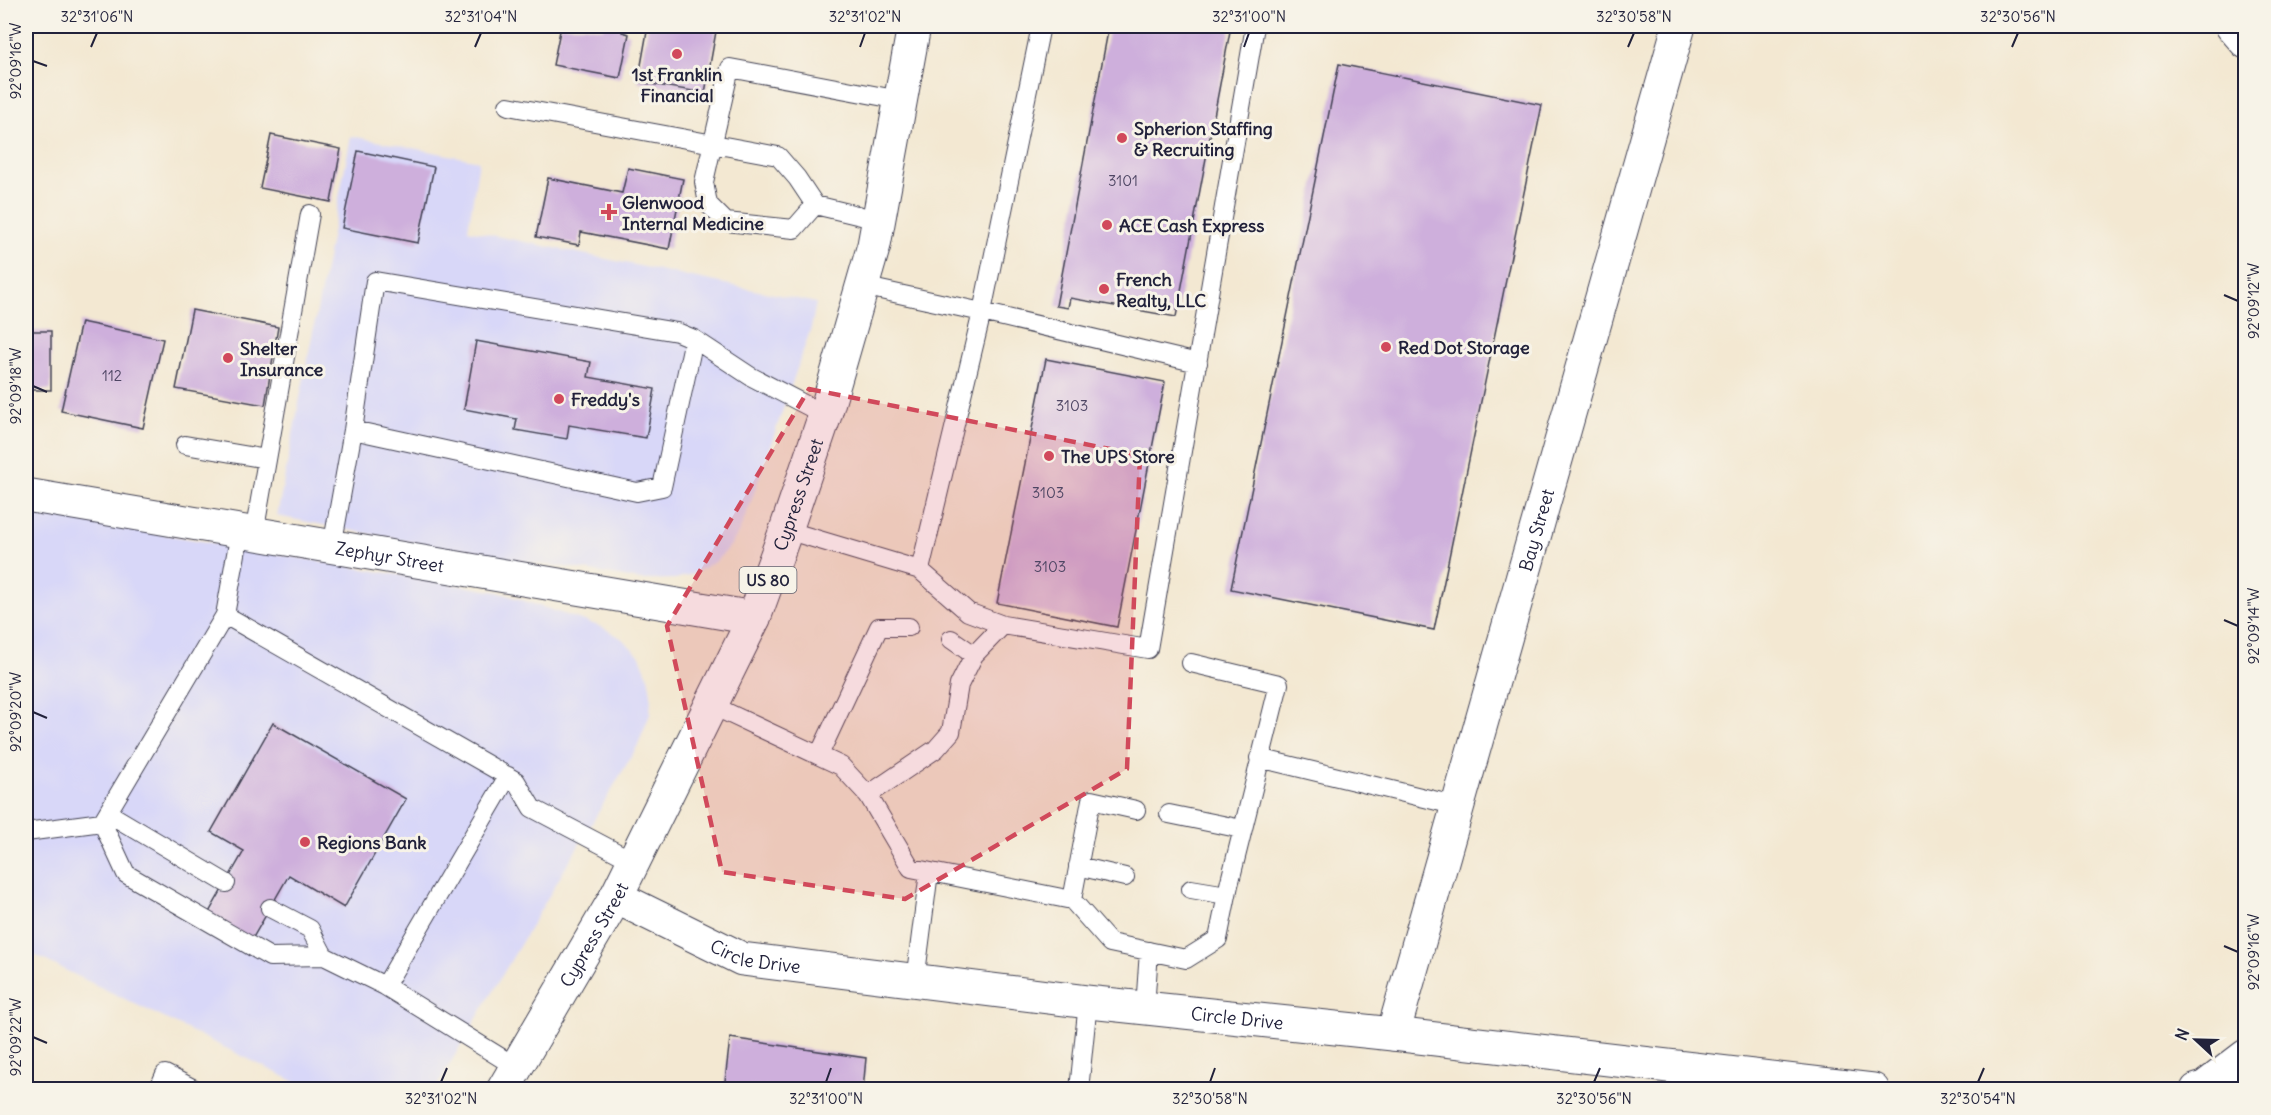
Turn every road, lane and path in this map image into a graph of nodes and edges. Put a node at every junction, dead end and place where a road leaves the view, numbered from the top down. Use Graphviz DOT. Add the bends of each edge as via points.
graph roads {
  1 [pos="914,26"];
  2 [pos="1041,26"];
  3 [pos="1255,26"];
  4 [pos="1679,26"];
  5 [pos="2232,26"];
  6 [pos="2246,42"];
  7 [pos="900,100"];
  8 [pos="508,106"];
  9 [pos="713,143"];
  10 [pos="815,205"];
  11 [pos="310,214"];
  12 [pos="878,220"];
  13 [pos="862,286"];
  14 [pos="982,312"];
  15 [pos="694,339"];
  16 [pos="1198,363"];
  17 [pos="825,415"];
  18 [pos="353,430"];
  19 [pos="185,445"];
  20 [pos="267,459"];
  21 [pos="26,495"];
  22 [pos="786,530"];
  23 [pos="247,533"];
  24 [pos="332,547"];
  25 [pos="920,570"];
  26 [pos="225,615"];
  27 [pos="754,618"];
  28 [pos="1003,625"];
  29 [pos="909,627"];
  30 [pos="951,639"];
  31 [pos="974,655"];
  32 [pos="1191,663"];
  33 [pos="711,705"];
  34 [pos="819,756"];
  35 [pos="1259,758"];
  36 [pos="508,776"];
  37 [pos="868,795"];
  38 [pos="1458,806"];
  39 [pos="1136,810"];
  40 [pos="1169,814"];
  41 [pos="105,818"];
  42 [pos="1242,829"];
  43 [pos="26,832"];
  44 [pos="633,861"];
  45 [pos="1078,866"];
  46 [pos="929,872"];
  47 [pos="1125,877"];
  48 [pos="226,883"];
  49 [pos="1191,889"];
  50 [pos="1227,894"];
  51 [pos="616,897"];
  52 [pos="1072,900"];
  53 [pos="270,908"];
  54 [pos="1149,951"];
  55 [pos="324,956"];
  56 [pos="915,981"];
  57 [pos="385,986"];
  58 [pos="1088,1002"];
  59 [pos="1144,1008"];
  60 [pos="1393,1034"];
  61 [pos="2246,1056"];
  62 [pos="510,1078"];
  63 [pos="158,1089"];
  64 [pos="196,1089"];
  65 [pos="1079,1089"];
  66 [pos="1872,1089"];
  67 [pos="2197,1089"];
  1 -- 7 [label="street, Cypress Street / US 80"];
  2 -- 14 [label="lane"];
  3 -- 16 [label="lane"];
  4 -- 38 [label="street, Bay Street"];
  5 -- 6 [label="street"];
  7 -- 9 [label="lane" via="730,68"];
  7 -- 12 [label="street, Cypress Street / US 80"];
  8 -- 9 [label="lane"];
  9 -- 10 [label="lane" via="778,156"];
  9 -- 10 [label="lane" via="704,182 708,204 726,222 794,228"];
  10 -- 12 [label="lane"];
  11 -- 20 [label="lane"];
  12 -- 13 [label="street, Cypress Street / US 80"];
  13 -- 14 [label="lane"];
  13 -- 17 [label="street, Cypress Street / US 80"];
  14 -- 16 [label="lane"];
  14 -- 25 [label="lane"];
  15 -- 17 [label="lane" via="750,376"];
  15 -- 18 [label="lane" via="662,487 637,492"];
  15 -- 18 [label="lane" via="677,332 375,281"];
  16 -- 28 [label="lane" via="1148,649"];
  17 -- 22 [label="street, Cypress Street / US 80"];
  18 -- 24 [label="lane"];
  19 -- 20 [label="lane"];
  20 -- 23 [label="lane"];
  21 -- 23 [label="street, Zephyr Street"];
  22 -- 25 [label="lane"];
  22 -- 27 [label="street, Cypress Street / US 80"];
  23 -- 24 [label="street, Zephyr Street"];
  23 -- 26 [label="lane"];
  24 -- 27 [label="street, Zephyr Street"];
  25 -- 28 [label="lane" via="968,612"];
  26 -- 36 [label="lane"];
  26 -- 41 [label="lane"];
  27 -- 33 [label="street, Cypress Street / US 80"];
  28 -- 31 [label="lane"];
  29 -- 34 [label="lane" via="879,627"];
  30 -- 31 [label="lane"];
  31 -- 37 [label="lane" via="959,685 951,732 936,749"];
  32 -- 35 [label="lane" via="1279,684"];
  33 -- 34 [label="lane"];
  33 -- 44 [label="street, Cypress Street / US 80"];
  34 -- 37 [label="lane" via="841,766"];
  35 -- 38 [label="lane"];
  35 -- 42 [label="lane"];
  36 -- 44 [label="lane" via="516,781 532,808"];
  36 -- 57 [label="lane"];
  37 -- 46 [label="lane" via="911,868"];
  38 -- 60 [label="street, Bay Street"];
  39 -- 45 [label="lane" via="1091,800"];
  40 -- 42 [label="lane"];
  41 -- 43 [label="lane"];
  41 -- 48 [label="lane"];
  41 -- 55 [label="lane" via="126,874 270,957"];
  42 -- 50 [label="lane"];
  44 -- 51 [label="street, Cypress Street / US 80"];
  45 -- 47 [label="lane"];
  45 -- 52 [label="lane"];
  46 -- 52 [label="lane"];
  46 -- 56 [label="lane"];
  49 -- 50 [label="lane"];
  50 -- 54 [label="lane" via="1218,939 1186,959"];
  51 -- 56 [label="street, Circle Drive" via="742,959"];
  51 -- 62 [label="street, Cypress Street / US 80"];
  52 -- 54 [label="lane" via="1110,943"];
  53 -- 55 [label="lane" via="310,929"];
  54 -- 59 [label="lane"];
  55 -- 57 [label="lane"];
  56 -- 58 [label="street, Circle Drive"];
  57 -- 62 [label="lane"];
  58 -- 59 [label="street, Circle Drive"];
  58 -- 65 [label="lane"];
  59 -- 60 [label="street, Circle Drive"];
  60 -- 66 [label="street, Circle Drive"];
  61 -- 67 [label="street" via="2204,1088"];
  63 -- 64 [label="lane" via="165,1074"];
}
